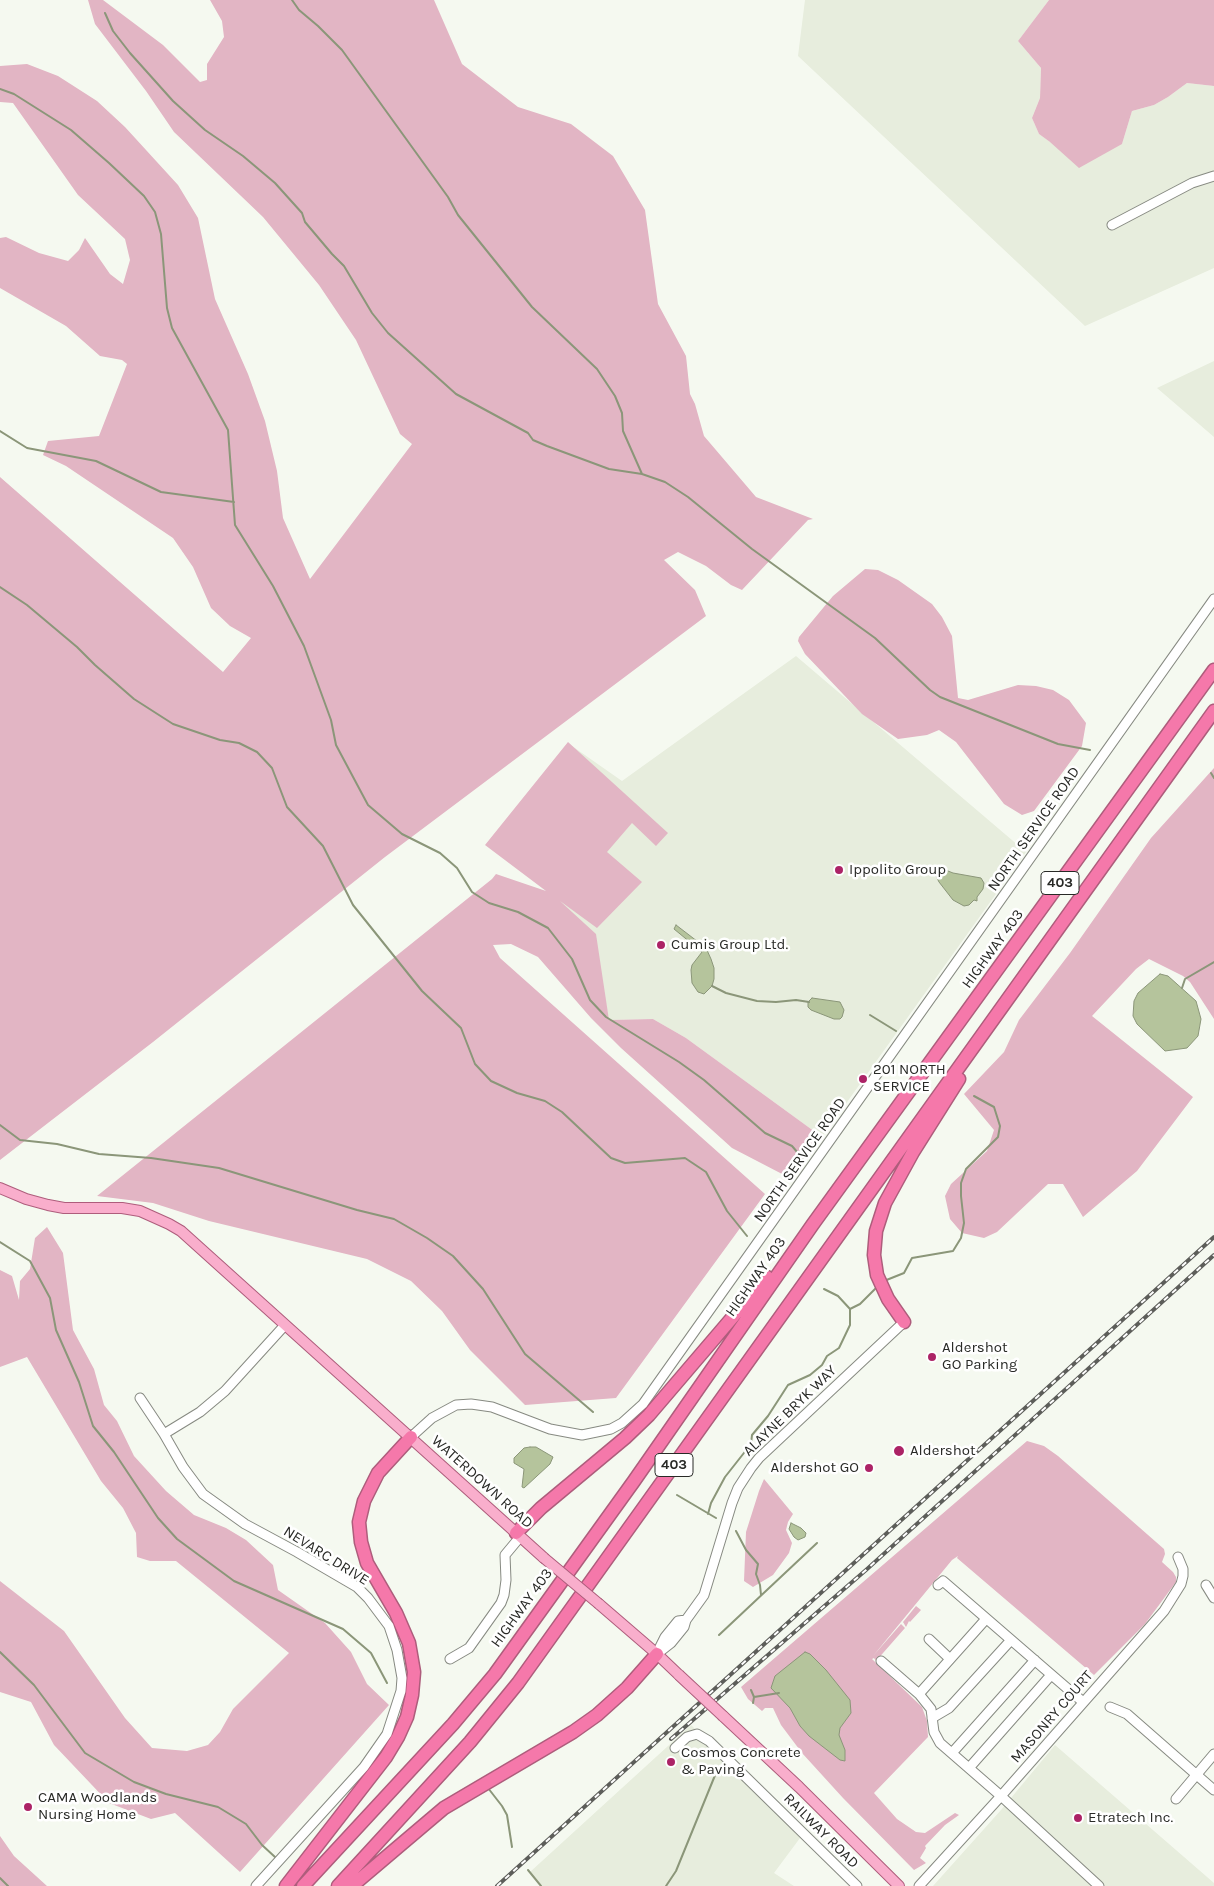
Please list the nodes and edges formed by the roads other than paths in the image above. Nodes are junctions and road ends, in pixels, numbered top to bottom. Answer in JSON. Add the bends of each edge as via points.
{"nodes":[{"id":1,"x":1214,"y":176,"type":"edge"},
{"id":2,"x":1112,"y":225,"type":"dead end"},
{"id":3,"x":1214,"y":599,"type":"edge"},
{"id":4,"x":1214,"y":670,"type":"edge"},
{"id":5,"x":1214,"y":711,"type":"edge"},
{"id":6,"x":988,"y":1028,"type":"junction"},
{"id":7,"x":0,"y":1188,"type":"edge"},
{"id":8,"x":813,"y":1224,"type":"junction"},
{"id":9,"x":904,"y":1322,"type":"joint"},
{"id":10,"x":285,"y":1326,"type":"junction"},
{"id":11,"x":140,"y":1398,"type":"dead end"},
{"id":12,"x":164,"y":1434,"type":"junction"},
{"id":13,"x":411,"y":1437,"type":"junction"},
{"id":14,"x":518,"y":1535,"type":"junction"},
{"id":15,"x":1178,"y":1557,"type":"dead end"},
{"id":16,"x":938,"y":1585,"type":"dead end"},
{"id":17,"x":1206,"y":1585,"type":"dead end"},
{"id":18,"x":1214,"y":1598,"type":"edge"},
{"id":19,"x":986,"y":1619,"type":"junction"},
{"id":20,"x":928,"y":1639,"type":"dead end"},
{"id":21,"x":1011,"y":1640,"type":"junction"},
{"id":22,"x":657,"y":1654,"type":"junction"},
{"id":23,"x":450,"y":1659,"type":"dead end"},
{"id":24,"x":950,"y":1659,"type":"junction"},
{"id":25,"x":1035,"y":1660,"type":"junction"},
{"id":26,"x":880,"y":1661,"type":"dead end"},
{"id":27,"x":1051,"y":1675,"type":"junction"},
{"id":28,"x":919,"y":1694,"type":"junction"},
{"id":29,"x":1083,"y":1702,"type":"junction"},
{"id":30,"x":1110,"y":1707,"type":"dead end"},
{"id":31,"x":932,"y":1718,"type":"junction"},
{"id":32,"x":675,"y":1748,"type":"dead end"},
{"id":33,"x":952,"y":1754,"type":"junction"},
{"id":34,"x":1214,"y":1754,"type":"edge"},
{"id":35,"x":969,"y":1768,"type":"junction"},
{"id":36,"x":1197,"y":1774,"type":"junction"},
{"id":37,"x":1214,"y":1790,"type":"edge"},
{"id":38,"x":1002,"y":1796,"type":"junction"},
{"id":39,"x":1176,"y":1800,"type":"dead end"},
{"id":40,"x":256,"y":1886,"type":"edge"},
{"id":41,"x":286,"y":1886,"type":"edge"},
{"id":42,"x":304,"y":1886,"type":"edge"},
{"id":43,"x":338,"y":1886,"type":"edge"},
{"id":44,"x":352,"y":1886,"type":"edge"},
{"id":45,"x":857,"y":1886,"type":"edge"},
{"id":46,"x":899,"y":1886,"type":"edge"},
{"id":47,"x":919,"y":1886,"type":"edge"},
{"id":48,"x":1099,"y":1886,"type":"edge"}],
"edges":[{"from":1,"to":2,"type":"street","via":[[1192,183]]},
{"from":3,"to":13,"type":"street","name":"NORTH SERVICE ROAD","via":[[644,1404],[611,1429],[582,1435],[550,1429],[492,1407],[464,1404],[440,1412]]},
{"from":4,"to":8,"type":"highway","name":"HIGHWAY 403","number":"403"},
{"from":5,"to":6,"type":"highway","number":"403"},
{"from":6,"to":9,"type":"highway","via":[[885,1203],[875,1240],[874,1261],[880,1284]]},
{"from":6,"to":43,"type":"highway","number":"403","via":[[518,1683],[470,1742]]},
{"from":7,"to":10,"type":"main road","name":"WATERDOWN ROAD","via":[[26,1199],[64,1208],[140,1211],[169,1224],[195,1243]]},
{"from":8,"to":14,"type":"highway","via":[[649,1415],[541,1508]]},
{"from":8,"to":42,"type":"highway","name":"HIGHWAY 403","number":"403","via":[[634,1481],[494,1674],[453,1724]]},
{"from":9,"to":22,"type":"street","name":"ALAYNE BRYK WAY","via":[[759,1458],[746,1475],[732,1504],[707,1588],[684,1627]]},
{"from":10,"to":12,"type":"street","via":[[225,1391],[200,1412]]},
{"from":10,"to":13,"type":"main road","name":"WATERDOWN ROAD"},
{"from":11,"to":12,"type":"street","name":"NEVARC DRIVE"},
{"from":12,"to":40,"type":"street","name":"NEVARC DRIVE","via":[[203,1494],[245,1524],[357,1587],[388,1626],[398,1650],[402,1678],[388,1734],[364,1767]]},
{"from":13,"to":14,"type":"main road","name":"WATERDOWN ROAD"},
{"from":13,"to":41,"type":"highway","via":[[378,1472],[364,1500],[359,1522],[367,1563],[405,1632],[410,1649],[414,1672],[407,1717],[386,1756]]},
{"from":14,"to":22,"type":"main road","name":"WATERDOWN ROAD","bridge":true},
{"from":14,"to":23,"type":"street","via":[[505,1556],[506,1580],[501,1603],[469,1648]]},
{"from":15,"to":29,"type":"street","name":"MASONRY COURT","via":[[1184,1576],[1164,1611]]},
{"from":16,"to":19,"type":"street","via":[[943,1581]]},
{"from":17,"to":18,"type":"street"},
{"from":19,"to":21,"type":"street"},
{"from":19,"to":24,"type":"street"},
{"from":20,"to":24,"type":"street"},
{"from":21,"to":25,"type":"street"},
{"from":21,"to":31,"type":"street","via":[[949,1708]]},
{"from":22,"to":44,"type":"highway","via":[[628,1688],[597,1715],[444,1808]]},
{"from":22,"to":46,"type":"main road","name":"WATERDOWN ROAD","bridge":true},
{"from":24,"to":28,"type":"street"},
{"from":25,"to":27,"type":"street"},
{"from":25,"to":33,"type":"street"},
{"from":26,"to":28,"type":"street"},
{"from":27,"to":29,"type":"street"},
{"from":27,"to":35,"type":"street"},
{"from":28,"to":31,"type":"street","via":[[931,1709]]},
{"from":29,"to":38,"type":"street","name":"MASONRY COURT"},
{"from":30,"to":36,"type":"street","via":[[1128,1714]]},
{"from":31,"to":33,"type":"street","via":[[940,1743]]},
{"from":32,"to":45,"type":"street","name":"RAILWAY ROAD","via":[[686,1737],[697,1734],[709,1741]]},
{"from":33,"to":35,"type":"street"},
{"from":34,"to":36,"type":"street"},
{"from":35,"to":38,"type":"street"},
{"from":36,"to":37,"type":"street"},
{"from":36,"to":39,"type":"street"},
{"from":38,"to":47,"type":"street","name":"MASONRY COURT"},
{"from":38,"to":48,"type":"street"}]}
